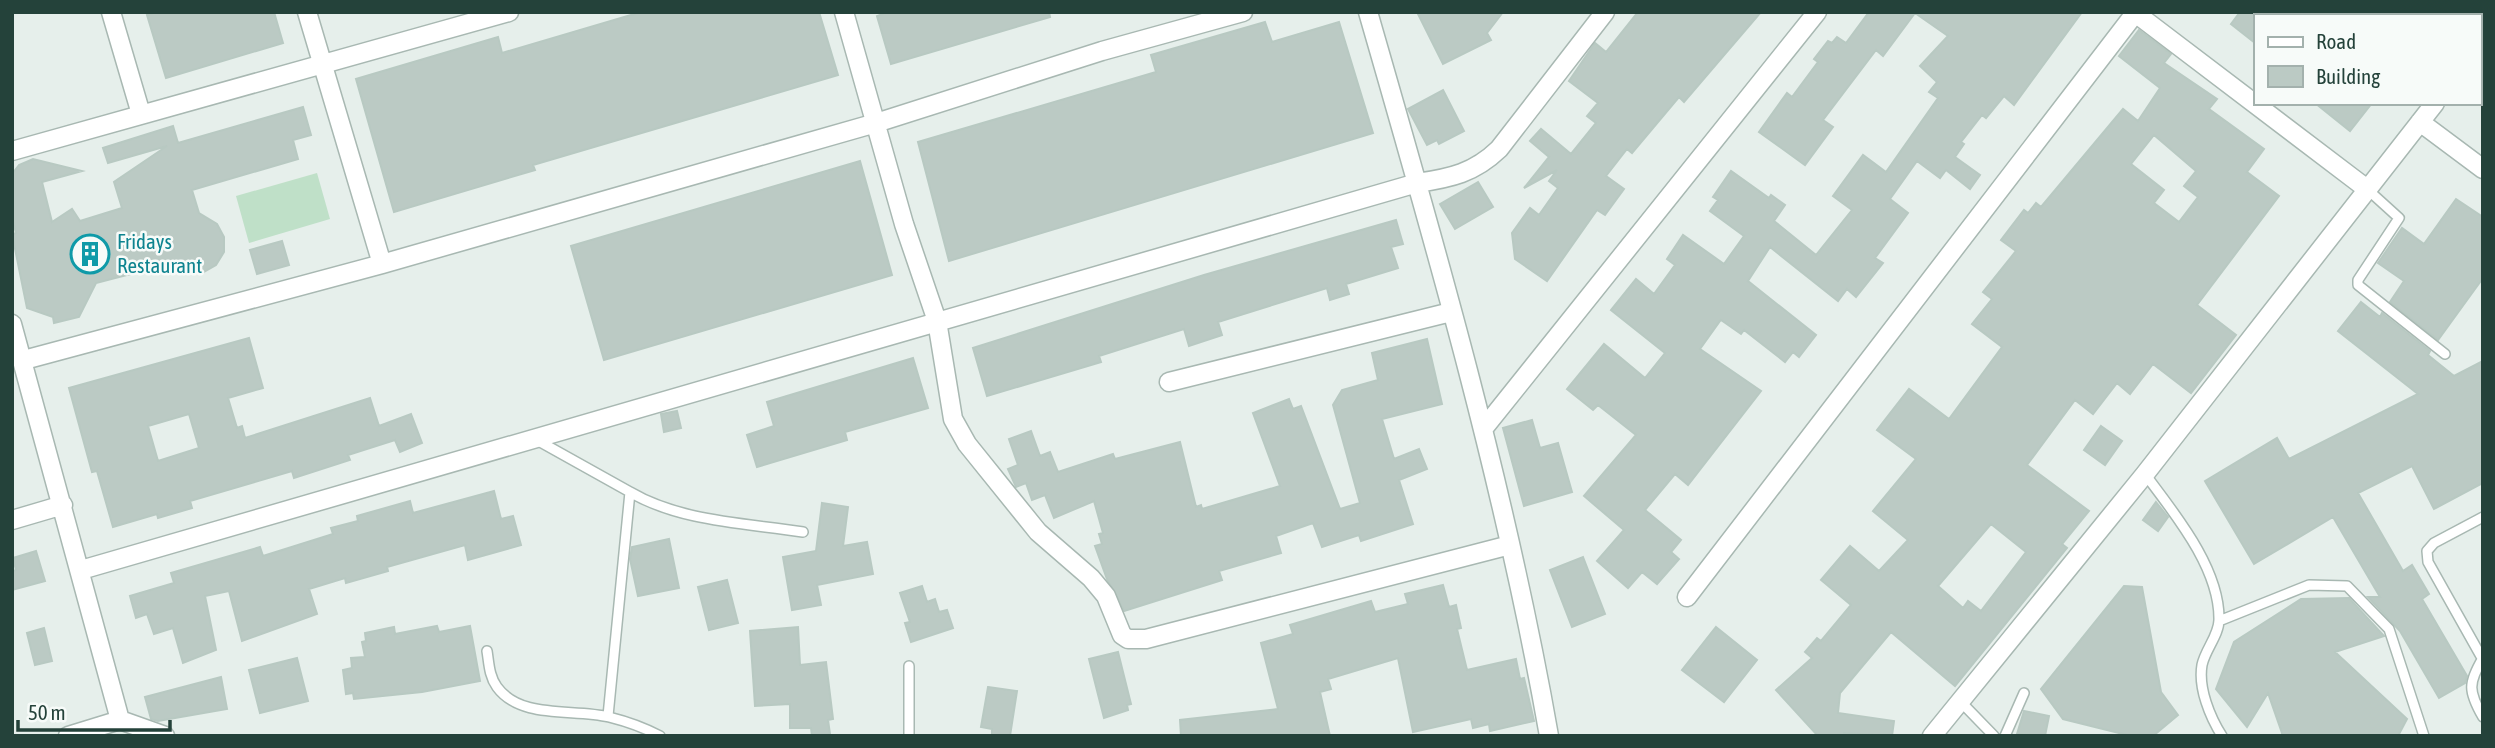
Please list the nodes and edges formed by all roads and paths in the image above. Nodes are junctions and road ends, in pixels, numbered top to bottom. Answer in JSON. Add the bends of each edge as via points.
{"nodes":[{"id":1,"x":111,"y":12,"type":"edge"},
{"id":2,"x":307,"y":12,"type":"edge"},
{"id":3,"x":509,"y":12,"type":"edge"},
{"id":4,"x":844,"y":12,"type":"edge"},
{"id":5,"x":1243,"y":12,"type":"edge"},
{"id":6,"x":1368,"y":12,"type":"edge"},
{"id":7,"x":1605,"y":12,"type":"edge"},
{"id":8,"x":1817,"y":12,"type":"edge"},
{"id":9,"x":2135,"y":13,"type":"edge"},
{"id":10,"x":322,"y":63,"type":"junction"},
{"id":11,"x":2254,"y":103,"type":"edge"},
{"id":12,"x":2256,"y":105,"type":"edge"},
{"id":13,"x":2433,"y":105,"type":"edge"},
{"id":14,"x":141,"y":114,"type":"junction"},
{"id":15,"x":2420,"y":121,"type":"junction"},
{"id":16,"x":877,"y":124,"type":"junction"},
{"id":17,"x":12,"y":151,"type":"edge"},
{"id":18,"x":2483,"y":169,"type":"edge"},
{"id":19,"x":1417,"y":183,"type":"junction"},
{"id":20,"x":2367,"y":189,"type":"junction"},
{"id":21,"x":382,"y":264,"type":"junction"},
{"id":22,"x":1451,"y":312,"type":"junction"},
{"id":23,"x":937,"y":321,"type":"junction"},
{"id":24,"x":12,"y":324,"type":"edge"},
{"id":25,"x":2445,"y":354,"type":"dead end"},
{"id":26,"x":24,"y":360,"type":"junction"},
{"id":27,"x":1169,"y":382,"type":"dead end"},
{"id":28,"x":1484,"y":428,"type":"junction"},
{"id":29,"x":533,"y":438,"type":"junction"},
{"id":30,"x":2145,"y":474,"type":"junction"},
{"id":31,"x":630,"y":492,"type":"junction"},
{"id":32,"x":63,"y":505,"type":"junction"},
{"id":33,"x":2483,"y":517,"type":"edge"},
{"id":34,"x":12,"y":520,"type":"edge"},
{"id":35,"x":803,"y":532,"type":"dead end"},
{"id":36,"x":1510,"y":545,"type":"junction"},
{"id":37,"x":81,"y":570,"type":"junction"},
{"id":38,"x":1687,"y":597,"type":"dead end"},
{"id":39,"x":2219,"y":621,"type":"junction"},
{"id":40,"x":487,"y":651,"type":"dead end"},
{"id":41,"x":2483,"y":658,"type":"edge"},
{"id":42,"x":909,"y":666,"type":"dead end"},
{"id":43,"x":2024,"y":693,"type":"dead end"},
{"id":44,"x":1959,"y":700,"type":"junction"},
{"id":45,"x":608,"y":716,"type":"junction"},
{"id":46,"x":2483,"y":717,"type":"edge"},
{"id":47,"x":120,"y":720,"type":"junction"},
{"id":48,"x":68,"y":736,"type":"edge"},
{"id":49,"x":165,"y":736,"type":"edge"},
{"id":50,"x":660,"y":736,"type":"edge"},
{"id":51,"x":909,"y":736,"type":"edge"},
{"id":52,"x":1549,"y":736,"type":"edge"},
{"id":53,"x":1932,"y":736,"type":"edge"},
{"id":54,"x":1994,"y":736,"type":"edge"},
{"id":55,"x":2005,"y":736,"type":"edge"},
{"id":56,"x":2222,"y":736,"type":"edge"},
{"id":57,"x":2424,"y":736,"type":"edge"}],
"edges":[{"from":1,"to":14,"type":"street"},
{"from":2,"to":10,"type":"street"},
{"from":3,"to":10,"type":"street"},
{"from":4,"to":16,"type":"street"},
{"from":5,"to":16,"type":"street","via":[[1102,51]]},
{"from":6,"to":19,"type":"street"},
{"from":7,"to":19,"type":"street","via":[[1484,164],[1460,177]]},
{"from":8,"to":28,"type":"street"},
{"from":9,"to":11,"type":"street"},
{"from":9,"to":38,"type":"street"},
{"from":10,"to":14,"type":"street"},
{"from":10,"to":21,"type":"street"},
{"from":12,"to":20,"type":"street"},
{"from":13,"to":15,"type":"street"},
{"from":14,"to":17,"type":"street"},
{"from":15,"to":18,"type":"street"},
{"from":15,"to":20,"type":"street"},
{"from":16,"to":21,"type":"street"},
{"from":16,"to":23,"type":"street"},
{"from":19,"to":22,"type":"street"},
{"from":19,"to":23,"type":"street"},
{"from":20,"to":25,"type":"lane","via":[[2399,218],[2358,285]]},
{"from":20,"to":30,"type":"street"},
{"from":21,"to":26,"type":"street"},
{"from":22,"to":27,"type":"street"},
{"from":22,"to":28,"type":"street"},
{"from":23,"to":29,"type":"street"},
{"from":23,"to":36,"type":"street","via":[[953,419],[967,444],[1038,532],[1106,596],[1118,629],[1128,639],[1146,639]]},
{"from":24,"to":26,"type":"street"},
{"from":26,"to":32,"type":"street"},
{"from":28,"to":36,"type":"street"},
{"from":29,"to":31,"type":"lane"},
{"from":29,"to":37,"type":"street"},
{"from":30,"to":39,"type":"lane","via":[[2193,539]]},
{"from":30,"to":44,"type":"street"},
{"from":31,"to":35,"type":"lane","via":[[688,514]]},
{"from":31,"to":45,"type":"lane"},
{"from":32,"to":34,"type":"street"},
{"from":32,"to":37,"type":"street"},
{"from":33,"to":41,"type":"lane","via":[[2427,551],[2428,562]]},
{"from":36,"to":52,"type":"street"},
{"from":37,"to":47,"type":"street"},
{"from":39,"to":56,"type":"lane","via":[[2202,666],[2205,696]]},
{"from":39,"to":57,"type":"lane","via":[[2309,585],[2347,586],[2389,629]]},
{"from":40,"to":45,"type":"lane","via":[[490,673],[507,697],[525,706]]},
{"from":41,"to":46,"type":"lane","via":[[2471,679],[2472,698]]},
{"from":42,"to":51,"type":"lane"},
{"from":43,"to":55,"type":"lane"},
{"from":44,"to":53,"type":"street"},
{"from":44,"to":54,"type":"lane"},
{"from":45,"to":50,"type":"lane"},
{"from":47,"to":48,"type":"street"},
{"from":47,"to":49,"type":"street"}]}
